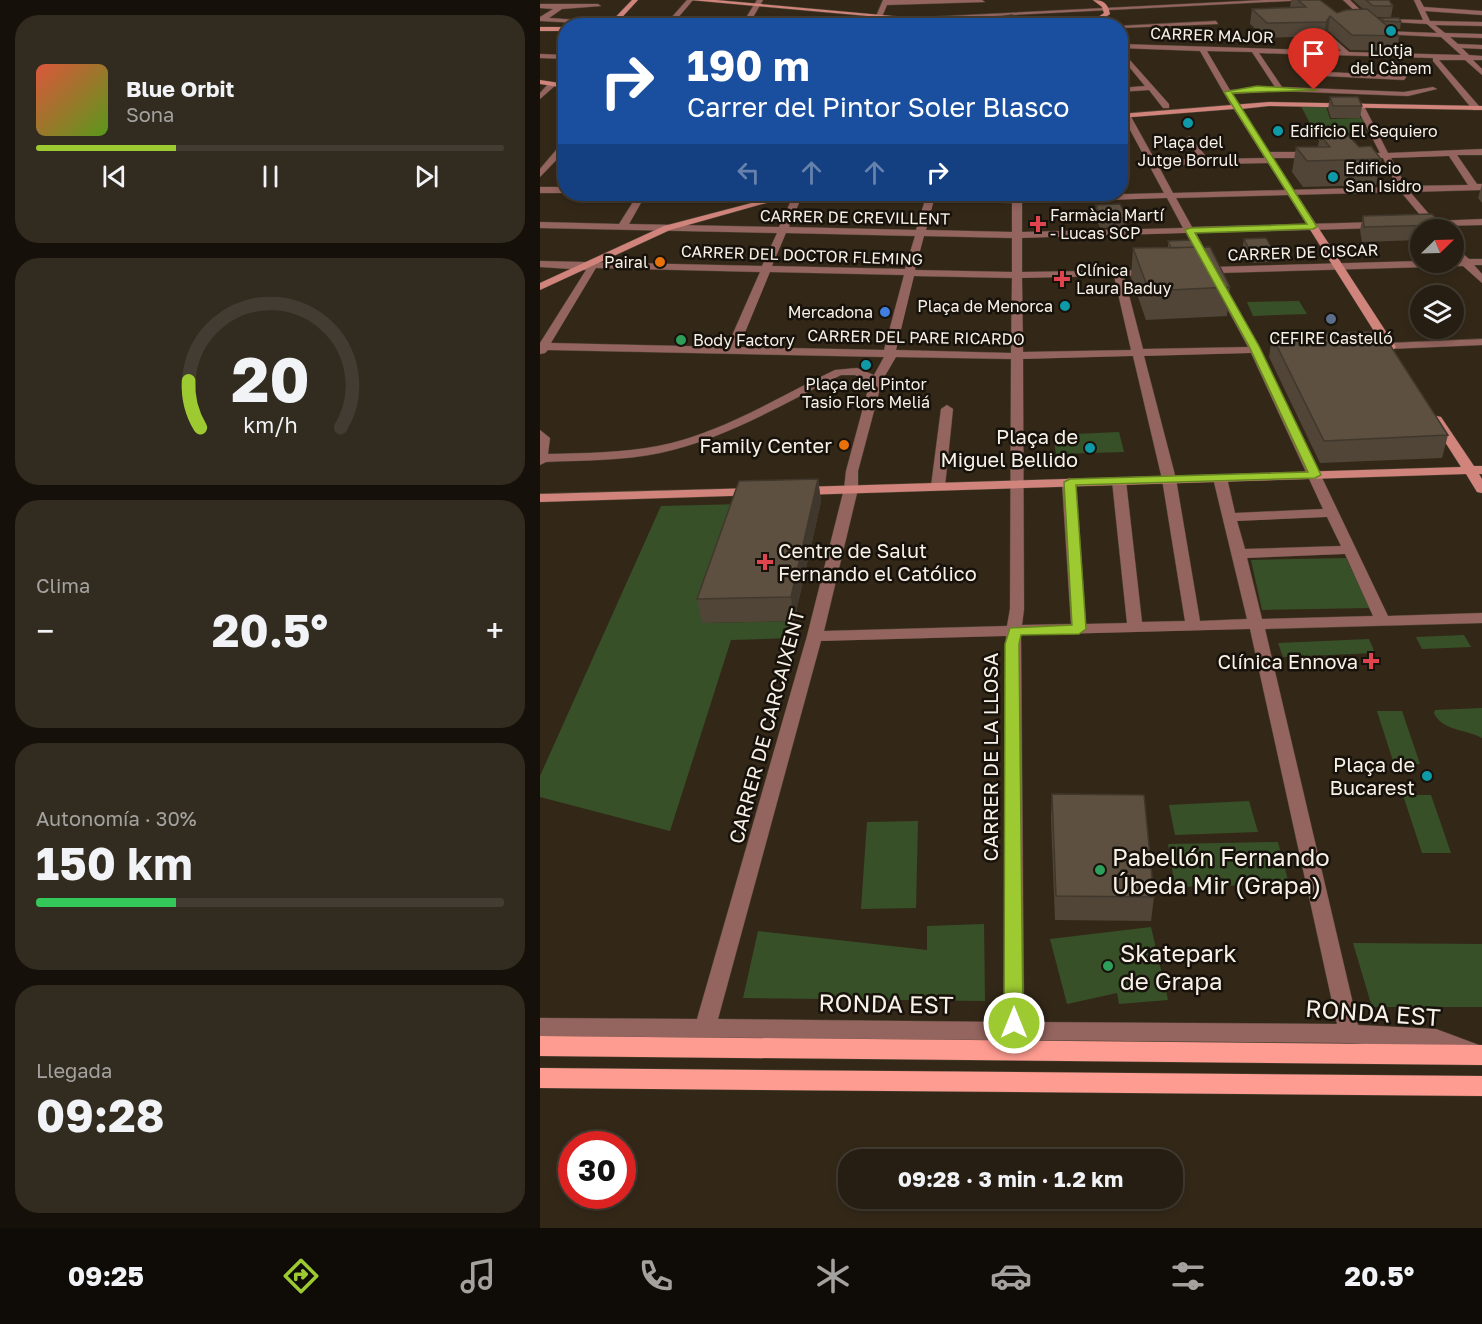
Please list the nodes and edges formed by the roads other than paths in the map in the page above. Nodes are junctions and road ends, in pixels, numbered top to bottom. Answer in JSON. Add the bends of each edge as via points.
{"nodes":[{"id":1,"x":635,"y":0,"type":"edge"},
{"id":2,"x":691,"y":0,"type":"edge"},
{"id":3,"x":835,"y":0,"type":"edge"},
{"id":4,"x":845,"y":0,"type":"edge"},
{"id":5,"x":1095,"y":0,"type":"edge"},
{"id":6,"x":1113,"y":0,"type":"edge"},
{"id":7,"x":1305,"y":0,"type":"edge"},
{"id":8,"x":1346,"y":0,"type":"edge"},
{"id":9,"x":1417,"y":0,"type":"edge"},
{"id":10,"x":982,"y":1,"type":"edge"},
{"id":11,"x":885,"y":2,"type":"edge"},
{"id":12,"x":1187,"y":2,"type":"edge"},
{"id":13,"x":758,"y":3,"type":"edge"},
{"id":14,"x":540,"y":6,"type":"edge"},
{"id":15,"x":598,"y":6,"type":"dead end"},
{"id":16,"x":559,"y":7,"type":"junction"},
{"id":17,"x":1106,"y":8,"type":"junction"},
{"id":18,"x":1115,"y":8,"type":"junction"},
{"id":19,"x":1196,"y":11,"type":"dead end"},
{"id":20,"x":1037,"y":12,"type":"junction"},
{"id":21,"x":1398,"y":12,"type":"dead end"},
{"id":22,"x":553,"y":13,"type":"junction"},
{"id":23,"x":571,"y":13,"type":"dead end"},
{"id":24,"x":1482,"y":13,"type":"edge"},
{"id":25,"x":988,"y":14,"type":"junction"},
{"id":26,"x":879,"y":15,"type":"junction"},
{"id":27,"x":1426,"y":15,"type":"junction"},
{"id":28,"x":1202,"y":17,"type":"dead end"},
{"id":29,"x":618,"y":18,"type":"edge"},
{"id":30,"x":674,"y":18,"type":"edge"},
{"id":31,"x":749,"y":18,"type":"edge"},
{"id":32,"x":878,"y":18,"type":"edge"},
{"id":33,"x":912,"y":18,"type":"edge"},
{"id":34,"x":957,"y":18,"type":"edge"},
{"id":35,"x":1031,"y":18,"type":"edge"},
{"id":36,"x":1102,"y":18,"type":"edge"},
{"id":37,"x":1118,"y":18,"type":"edge"},
{"id":38,"x":541,"y":19,"type":"edge"},
{"id":39,"x":558,"y":20,"type":"edge"},
{"id":40,"x":1369,"y":21,"type":"junction"},
{"id":41,"x":1170,"y":24,"type":"junction"},
{"id":42,"x":1482,"y":24,"type":"edge"},
{"id":43,"x":1128,"y":26,"type":"edge"},
{"id":44,"x":540,"y":29,"type":"edge"},
{"id":45,"x":558,"y":29,"type":"edge"},
{"id":46,"x":1382,"y":33,"type":"junction"},
{"id":47,"x":1328,"y":35,"type":"edge"},
{"id":48,"x":1442,"y":35,"type":"junction"},
{"id":49,"x":1482,"y":36,"type":"edge"},
{"id":50,"x":1181,"y":41,"type":"junction"},
{"id":51,"x":1443,"y":44,"type":"dead end"},
{"id":52,"x":1455,"y":45,"type":"junction"},
{"id":53,"x":1128,"y":47,"type":"edge"},
{"id":54,"x":1482,"y":47,"type":"edge"},
{"id":55,"x":1202,"y":48,"type":"junction"},
{"id":56,"x":1254,"y":50,"type":"junction"},
{"id":57,"x":1292,"y":51,"type":"junction"},
{"id":58,"x":540,"y":56,"type":"edge"},
{"id":59,"x":558,"y":57,"type":"edge"},
{"id":60,"x":1440,"y":57,"type":"junction"},
{"id":61,"x":1128,"y":58,"type":"edge"},
{"id":62,"x":1468,"y":58,"type":"junction"},
{"id":63,"x":1482,"y":58,"type":"edge"},
{"id":64,"x":1349,"y":62,"type":"junction"},
{"id":65,"x":1403,"y":63,"type":"junction"},
{"id":66,"x":1325,"y":65,"type":"junction"},
{"id":67,"x":1128,"y":71,"type":"edge"},
{"id":68,"x":1137,"y":71,"type":"junction"},
{"id":69,"x":1482,"y":74,"type":"edge"},
{"id":70,"x":1404,"y":78,"type":"junction"},
{"id":71,"x":558,"y":79,"type":"edge"},
{"id":72,"x":540,"y":82,"type":"edge"},
{"id":73,"x":553,"y":84,"type":"junction"},
{"id":74,"x":558,"y":85,"type":"edge"},
{"id":75,"x":1151,"y":88,"type":"junction"},
{"id":76,"x":1280,"y":88,"type":"junction"},
{"id":77,"x":1128,"y":89,"type":"edge"},
{"id":78,"x":1433,"y":89,"type":"dead end"},
{"id":79,"x":1332,"y":91,"type":"junction"},
{"id":80,"x":1227,"y":92,"type":"junction"},
{"id":81,"x":1408,"y":93,"type":"junction"},
{"id":82,"x":540,"y":97,"type":"edge"},
{"id":83,"x":1359,"y":104,"type":"junction"},
{"id":84,"x":1166,"y":106,"type":"dead end"},
{"id":85,"x":1414,"y":106,"type":"junction"},
{"id":86,"x":1236,"y":107,"type":"junction"},
{"id":87,"x":1480,"y":109,"type":"edge"},
{"id":88,"x":1128,"y":116,"type":"edge"},
{"id":89,"x":1128,"y":124,"type":"edge"},
{"id":90,"x":1190,"y":138,"type":"dead end"},
{"id":91,"x":558,"y":152,"type":"edge"},
{"id":92,"x":1482,"y":152,"type":"edge"},
{"id":93,"x":1451,"y":153,"type":"junction"},
{"id":94,"x":1330,"y":155,"type":"edge"},
{"id":95,"x":1352,"y":156,"type":"edge"},
{"id":96,"x":1386,"y":156,"type":"junction"},
{"id":97,"x":1268,"y":158,"type":"junction"},
{"id":98,"x":540,"y":161,"type":"edge"},
{"id":99,"x":550,"y":161,"type":"junction"},
{"id":100,"x":558,"y":161,"type":"edge"},
{"id":101,"x":1205,"y":161,"type":"junction"},
{"id":102,"x":1153,"y":163,"type":"junction"},
{"id":103,"x":540,"y":174,"type":"edge"},
{"id":104,"x":1478,"y":187,"type":"edge"},
{"id":105,"x":1402,"y":189,"type":"junction"},
{"id":106,"x":540,"y":190,"type":"edge"},
{"id":107,"x":558,"y":190,"type":"edge"},
{"id":108,"x":1292,"y":192,"type":"junction"},
{"id":109,"x":1171,"y":195,"type":"junction"},
{"id":110,"x":1128,"y":196,"type":"edge"},
{"id":111,"x":638,"y":201,"type":"edge"},
{"id":112,"x":769,"y":201,"type":"edge"},
{"id":113,"x":794,"y":201,"type":"edge"},
{"id":114,"x":929,"y":201,"type":"edge"},
{"id":115,"x":1017,"y":201,"type":"edge"},
{"id":116,"x":1429,"y":219,"type":"edge"},
{"id":117,"x":1482,"y":222,"type":"edge"},
{"id":118,"x":1464,"y":224,"type":"edge"},
{"id":119,"x":540,"y":225,"type":"edge"},
{"id":120,"x":1388,"y":225,"type":"edge"},
{"id":121,"x":622,"y":227,"type":"junction"},
{"id":122,"x":1313,"y":227,"type":"junction"},
{"id":123,"x":667,"y":228,"type":"junction"},
{"id":124,"x":1190,"y":230,"type":"junction"},
{"id":125,"x":784,"y":231,"type":"junction"},
{"id":126,"x":920,"y":233,"type":"junction"},
{"id":127,"x":1017,"y":236,"type":"junction"},
{"id":128,"x":1482,"y":262,"type":"edge"},
{"id":129,"x":1465,"y":263,"type":"junction"},
{"id":130,"x":540,"y":264,"type":"edge"},
{"id":131,"x":586,"y":265,"type":"junction"},
{"id":132,"x":1338,"y":266,"type":"junction"},
{"id":133,"x":767,"y":268,"type":"junction"},
{"id":134,"x":1188,"y":270,"type":"edge"},
{"id":135,"x":1212,"y":270,"type":"junction"},
{"id":136,"x":1165,"y":271,"type":"edge"},
{"id":137,"x":908,"y":273,"type":"junction"},
{"id":138,"x":1118,"y":273,"type":"junction"},
{"id":139,"x":563,"y":276,"type":"junction"},
{"id":140,"x":1016,"y":276,"type":"junction"},
{"id":141,"x":585,"y":279,"type":"junction"},
{"id":142,"x":1482,"y":280,"type":"edge"},
{"id":143,"x":540,"y":287,"type":"edge"},
{"id":144,"x":1482,"y":342,"type":"edge"},
{"id":145,"x":1389,"y":346,"type":"junction"},
{"id":146,"x":541,"y":348,"type":"edge"},
{"id":147,"x":732,"y":350,"type":"junction"},
{"id":148,"x":1255,"y":350,"type":"junction"},
{"id":149,"x":833,"y":351,"type":"junction"},
{"id":150,"x":888,"y":353,"type":"junction"},
{"id":151,"x":1137,"y":353,"type":"junction"},
{"id":152,"x":1016,"y":356,"type":"junction"},
{"id":153,"x":1399,"y":361,"type":"edge"},
{"id":154,"x":839,"y":372,"type":"junction"},
{"id":155,"x":876,"y":381,"type":"junction"},
{"id":156,"x":946,"y":409,"type":"dead end"},
{"id":157,"x":1432,"y":412,"type":"edge"},
{"id":158,"x":540,"y":434,"type":"edge"},
{"id":159,"x":541,"y":460,"type":"edge"},
{"id":160,"x":1476,"y":470,"type":"edge"},
{"id":161,"x":1315,"y":475,"type":"junction"},
{"id":162,"x":1220,"y":478,"type":"junction"},
{"id":163,"x":1169,"y":479,"type":"junction"},
{"id":164,"x":1119,"y":481,"type":"junction"},
{"id":165,"x":1070,"y":482,"type":"junction"},
{"id":166,"x":1015,"y":484,"type":"junction"},
{"id":167,"x":938,"y":486,"type":"junction"},
{"id":168,"x":851,"y":489,"type":"junction"},
{"id":169,"x":1482,"y":489,"type":"edge"},
{"id":170,"x":540,"y":498,"type":"edge"},
{"id":171,"x":1333,"y":513,"type":"junction"},
{"id":172,"x":1229,"y":517,"type":"junction"},
{"id":173,"x":1351,"y":550,"type":"junction"},
{"id":174,"x":1238,"y":554,"type":"junction"},
{"id":175,"x":1482,"y":618,"type":"edge"},
{"id":176,"x":1383,"y":621,"type":"junction"},
{"id":177,"x":1256,"y":624,"type":"junction"},
{"id":178,"x":1193,"y":626,"type":"junction"},
{"id":179,"x":1135,"y":627,"type":"junction"},
{"id":180,"x":1079,"y":629,"type":"junction"},
{"id":181,"x":1015,"y":631,"type":"junction"},
{"id":182,"x":815,"y":636,"type":"junction"},
{"id":183,"x":540,"y":1027,"type":"edge"},
{"id":184,"x":705,"y":1029,"type":"junction"},
{"id":185,"x":1014,"y":1031,"type":"junction"},
{"id":186,"x":1350,"y":1034,"type":"junction"},
{"id":187,"x":540,"y":1046,"type":"edge"},
{"id":188,"x":1481,"y":1055,"type":"edge"},
{"id":189,"x":540,"y":1078,"type":"edge"},
{"id":190,"x":1482,"y":1086,"type":"edge"}],
"edges":[{"from":1,"to":29,"type":"street"},
{"from":2,"to":13,"type":"street"},
{"from":2,"to":30,"type":"street"},
{"from":3,"to":4,"type":"street"},
{"from":5,"to":17,"type":"street"},
{"from":6,"to":18,"type":"street"},
{"from":7,"to":12,"type":"street"},
{"from":8,"to":40,"type":"street"},
{"from":9,"to":27,"type":"street"},
{"from":10,"to":11,"type":"street"},
{"from":10,"to":25,"type":"street"},
{"from":11,"to":26,"type":"street"},
{"from":12,"to":18,"type":"street"},
{"from":12,"to":19,"type":"street"},
{"from":13,"to":26,"type":"street"},
{"from":13,"to":31,"type":"street"},
{"from":14,"to":16,"type":"street"},
{"from":15,"to":16,"type":"street"},
{"from":16,"to":22,"type":"street"},
{"from":17,"to":18,"type":"street"},
{"from":17,"to":20,"type":"street"},
{"from":17,"to":36,"type":"street","via":[[1107,14]]},
{"from":18,"to":37,"type":"street"},
{"from":20,"to":25,"type":"street"},
{"from":20,"to":35,"type":"street"},
{"from":21,"to":27,"type":"street"},
{"from":22,"to":23,"type":"street"},
{"from":22,"to":38,"type":"street"},
{"from":24,"to":27,"type":"street"},
{"from":25,"to":34,"type":"street"},
{"from":26,"to":32,"type":"street"},
{"from":26,"to":33,"type":"street"},
{"from":27,"to":40,"type":"street"},
{"from":27,"to":42,"type":"street"},
{"from":27,"to":48,"type":"street"},
{"from":28,"to":41,"type":"street","via":[[1212,23]]},
{"from":38,"to":39,"type":"street"},
{"from":40,"to":46,"type":"street"},
{"from":41,"to":43,"type":"street"},
{"from":41,"to":50,"type":"street"},
{"from":44,"to":45,"type":"street"},
{"from":46,"to":48,"type":"street"},
{"from":46,"to":65,"type":"street"},
{"from":47,"to":64,"type":"street"},
{"from":48,"to":49,"type":"street"},
{"from":48,"to":52,"type":"street"},
{"from":50,"to":53,"type":"street","name":"CARRER MAJOR"},
{"from":50,"to":55,"type":"street","name":"CARRER MAJOR"},
{"from":51,"to":52,"type":"street"},
{"from":52,"to":54,"type":"street"},
{"from":52,"to":62,"type":"street"},
{"from":55,"to":56,"type":"street","name":"CARRER MAJOR"},
{"from":55,"to":80,"type":"street"},
{"from":56,"to":57,"type":"street","name":"CARRER MAJOR"},
{"from":56,"to":76,"type":"street"},
{"from":57,"to":66,"type":"street","name":"CARRER MAJOR"},
{"from":57,"to":66,"type":"street","via":[[1305,74]]},
{"from":58,"to":59,"type":"street"},
{"from":60,"to":62,"type":"street"},
{"from":60,"to":65,"type":"street"},
{"from":60,"to":87,"type":"street","via":[[1435,60]]},
{"from":61,"to":68,"type":"street"},
{"from":62,"to":63,"type":"street"},
{"from":62,"to":69,"type":"street"},
{"from":64,"to":65,"type":"street","name":"CARRER MAJOR","via":[[1385,55]]},
{"from":64,"to":66,"type":"street"},
{"from":64,"to":66,"type":"street","name":"CARRER MAJOR"},
{"from":64,"to":70,"type":"street"},
{"from":65,"to":70,"type":"street"},
{"from":66,"to":79,"type":"street"},
{"from":67,"to":68,"type":"street"},
{"from":68,"to":75,"type":"street"},
{"from":70,"to":81,"type":"street"},
{"from":71,"to":73,"type":"street"},
{"from":72,"to":73,"type":"street"},
{"from":73,"to":74,"type":"street"},
{"from":73,"to":82,"type":"street"},
{"from":75,"to":77,"type":"street"},
{"from":75,"to":84,"type":"street"},
{"from":76,"to":79,"type":"street"},
{"from":76,"to":80,"type":"street"},
{"from":78,"to":81,"type":"street"},
{"from":79,"to":81,"type":"street"},
{"from":80,"to":86,"type":"street"},
{"from":81,"to":85,"type":"street"},
{"from":83,"to":85,"type":"street"},
{"from":83,"to":86,"type":"street"},
{"from":83,"to":96,"type":"street"},
{"from":85,"to":87,"type":"street"},
{"from":86,"to":88,"type":"street"},
{"from":86,"to":97,"type":"street"},
{"from":89,"to":102,"type":"street"},
{"from":90,"to":101,"type":"street"},
{"from":91,"to":99,"type":"street"},
{"from":92,"to":93,"type":"street"},
{"from":93,"to":96,"type":"street"},
{"from":93,"to":104,"type":"street"},
{"from":94,"to":97,"type":"street"},
{"from":95,"to":96,"type":"street"},
{"from":96,"to":105,"type":"street"},
{"from":97,"to":101,"type":"street"},
{"from":97,"to":108,"type":"street"},
{"from":98,"to":99,"type":"street"},
{"from":99,"to":100,"type":"street"},
{"from":99,"to":103,"type":"street"},
{"from":101,"to":102,"type":"street"},
{"from":102,"to":109,"type":"street"},
{"from":104,"to":105,"type":"street"},
{"from":105,"to":108,"type":"street"},
{"from":105,"to":116,"type":"street"},
{"from":106,"to":107,"type":"street"},
{"from":108,"to":109,"type":"street"},
{"from":108,"to":122,"type":"street"},
{"from":109,"to":110,"type":"street"},
{"from":109,"to":124,"type":"street"},
{"from":111,"to":121,"type":"street"},
{"from":112,"to":123,"type":"street"},
{"from":113,"to":125,"type":"street"},
{"from":114,"to":126,"type":"street","name":"CARRER DE CARCAIXENT"},
{"from":115,"to":127,"type":"street","name":"CARRER DE LA LLOSA"},
{"from":117,"to":118,"type":"street"},
{"from":119,"to":121,"type":"street","name":"CARRER DE CREVILLENT"},
{"from":120,"to":122,"type":"street","name":"CARRER DE CREVILLENT"},
{"from":121,"to":123,"type":"street","name":"CARRER DE CREVILLENT"},
{"from":122,"to":124,"type":"street","name":"CARRER DE CREVILLENT"},
{"from":122,"to":132,"type":"street"},
{"from":123,"to":125,"type":"street","name":"CARRER DE CREVILLENT"},
{"from":123,"to":131,"type":"street"},
{"from":124,"to":127,"type":"street","name":"CARRER DE CREVILLENT"},
{"from":124,"to":135,"type":"street"},
{"from":125,"to":126,"type":"street","name":"CARRER DE CREVILLENT"},
{"from":125,"to":133,"type":"street"},
{"from":126,"to":127,"type":"street","name":"CARRER DE CREVILLENT"},
{"from":126,"to":137,"type":"street","name":"CARRER DE CARCAIXENT"},
{"from":127,"to":140,"type":"street","name":"CARRER DE LA LLOSA"},
{"from":128,"to":129,"type":"street","name":"CARRER DE CISCAR"},
{"from":129,"to":132,"type":"street","name":"CARRER DE CISCAR"},
{"from":129,"to":142,"type":"street"},
{"from":130,"to":131,"type":"street","name":"CARRER DEL DOCTOR FLEMING"},
{"from":131,"to":133,"type":"street","name":"CARRER DEL DOCTOR FLEMING"},
{"from":131,"to":139,"type":"street"},
{"from":131,"to":141,"type":"street","via":[[591,269]]},
{"from":132,"to":135,"type":"street","name":"CARRER DE CISCAR"},
{"from":132,"to":145,"type":"street"},
{"from":133,"to":137,"type":"street","name":"CARRER DEL DOCTOR FLEMING"},
{"from":133,"to":147,"type":"street"},
{"from":134,"to":135,"type":"street","name":"CARRER DE CISCAR"},
{"from":135,"to":148,"type":"street"},
{"from":136,"to":138,"type":"street"},
{"from":137,"to":140,"type":"street","name":"CARRER DEL DOCTOR FLEMING"},
{"from":137,"to":150,"type":"street","name":"CARRER DE CARCAIXENT"},
{"from":138,"to":140,"type":"street"},
{"from":138,"to":151,"type":"street"},
{"from":139,"to":141,"type":"street"},
{"from":139,"to":143,"type":"street"},
{"from":140,"to":152,"type":"street","name":"CARRER DE LA LLOSA"},
{"from":141,"to":146,"type":"street"},
{"from":144,"to":145,"type":"street"},
{"from":145,"to":153,"type":"street"},
{"from":146,"to":147,"type":"street","name":"CARRER DEL PARE RICARDO"},
{"from":147,"to":149,"type":"street","name":"CARRER DEL PARE RICARDO"},
{"from":148,"to":151,"type":"street","name":"CARRER DEL PARE RICARDO"},
{"from":148,"to":161,"type":"street"},
{"from":149,"to":150,"type":"street","name":"CARRER DEL PARE RICARDO"},
{"from":149,"to":154,"type":"street","via":[[845,364]]},
{"from":150,"to":152,"type":"street","name":"CARRER DEL PARE RICARDO"},
{"from":150,"to":155,"type":"street","name":"CARRER DE CARCAIXENT","via":[[890,360]]},
{"from":151,"to":152,"type":"street","name":"CARRER DEL PARE RICARDO"},
{"from":151,"to":163,"type":"street"},
{"from":152,"to":166,"type":"street","name":"CARRER DE LA LLOSA"},
{"from":154,"to":155,"type":"street","via":[[856,371]]},
{"from":154,"to":159,"type":"street","via":[[703,437],[673,447]]},
{"from":155,"to":168,"type":"street","name":"CARRER DE CARCAIXENT","via":[[852,471]]},
{"from":156,"to":167,"type":"street"},
{"from":157,"to":160,"type":"street"},
{"from":158,"to":159,"type":"street","via":[[544,438]]},
{"from":160,"to":161,"type":"street"},
{"from":160,"to":169,"type":"street"},
{"from":161,"to":162,"type":"street"},
{"from":161,"to":171,"type":"street"},
{"from":162,"to":163,"type":"street"},
{"from":162,"to":172,"type":"street"},
{"from":163,"to":164,"type":"street"},
{"from":163,"to":178,"type":"street"},
{"from":164,"to":165,"type":"street"},
{"from":164,"to":179,"type":"street"},
{"from":165,"to":166,"type":"street"},
{"from":165,"to":180,"type":"street"},
{"from":166,"to":167,"type":"street"},
{"from":166,"to":181,"type":"street","name":"CARRER DE LA LLOSA"},
{"from":167,"to":168,"type":"street"},
{"from":168,"to":170,"type":"street"},
{"from":168,"to":182,"type":"street","name":"CARRER DE CARCAIXENT"},
{"from":171,"to":172,"type":"street"},
{"from":171,"to":173,"type":"street"},
{"from":172,"to":174,"type":"street"},
{"from":173,"to":174,"type":"street"},
{"from":173,"to":176,"type":"street"},
{"from":174,"to":177,"type":"street"},
{"from":175,"to":176,"type":"street"},
{"from":176,"to":177,"type":"street"},
{"from":177,"to":178,"type":"street"},
{"from":177,"to":186,"type":"street"},
{"from":178,"to":179,"type":"street"},
{"from":179,"to":180,"type":"street"},
{"from":180,"to":181,"type":"street"},
{"from":181,"to":182,"type":"street"},
{"from":181,"to":185,"type":"street","name":"CARRER DE LA LLOSA"},
{"from":182,"to":184,"type":"street","name":"CARRER DE CARCAIXENT"},
{"from":183,"to":184,"type":"street","name":"RONDA EST"},
{"from":184,"to":185,"type":"street","name":"RONDA EST"},
{"from":185,"to":186,"type":"street","name":"RONDA EST"},
{"from":186,"to":188,"type":"street","name":"RONDA EST","via":[[1436,1039]]},
{"from":187,"to":188,"type":"main road","name":"RONDA EST"},
{"from":189,"to":190,"type":"main road"}]}
